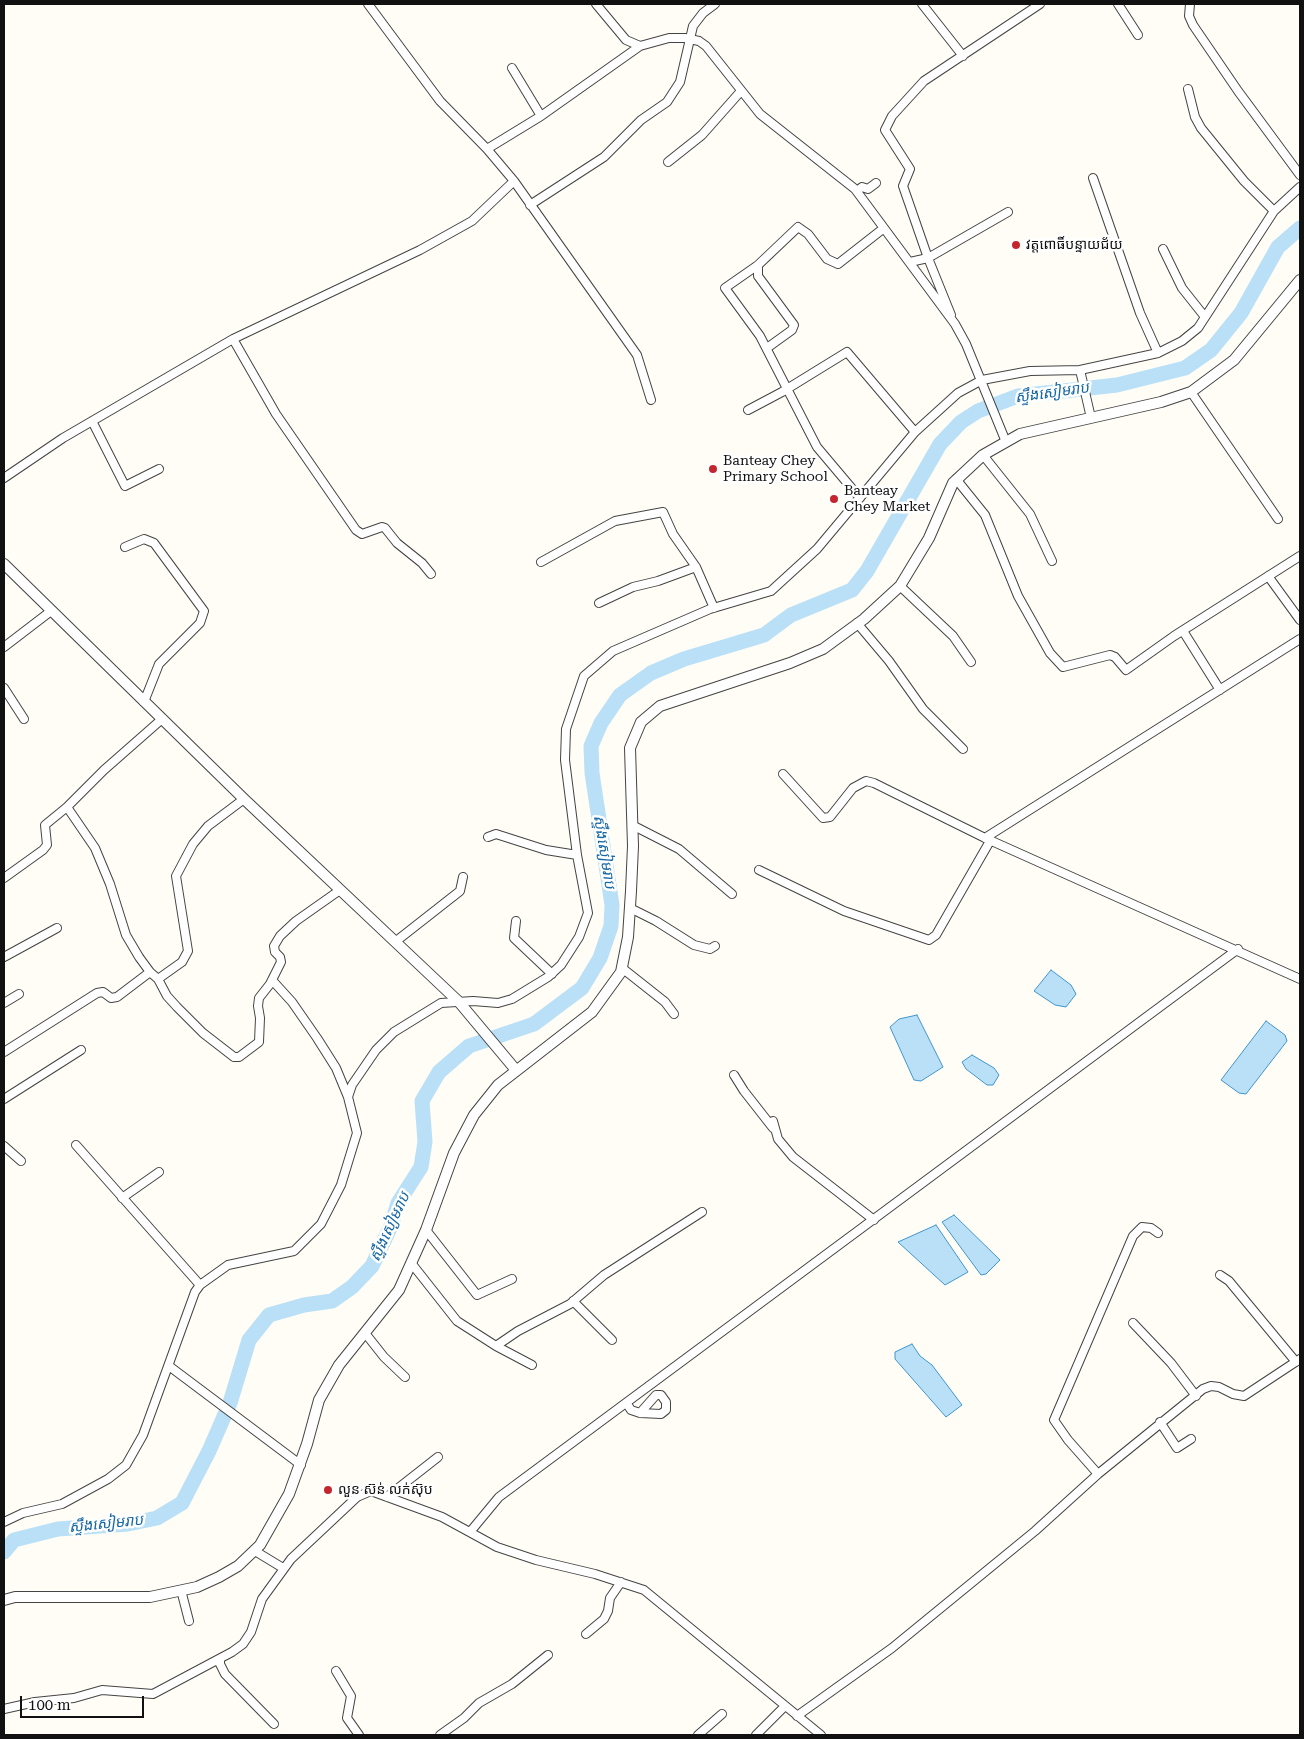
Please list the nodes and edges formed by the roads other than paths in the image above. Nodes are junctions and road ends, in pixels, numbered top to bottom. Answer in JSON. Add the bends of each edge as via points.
{"nodes":[{"id":1,"x":368,"y":4,"type":"edge"},
{"id":2,"x":596,"y":4,"type":"edge"},
{"id":3,"x":715,"y":4,"type":"edge"},
{"id":4,"x":922,"y":4,"type":"edge"},
{"id":5,"x":1040,"y":4,"type":"edge"},
{"id":6,"x":1118,"y":4,"type":"edge"},
{"id":7,"x":1190,"y":4,"type":"edge"},
{"id":8,"x":1138,"y":35,"type":"dead end"},
{"id":9,"x":688,"y":38,"type":"junction"},
{"id":10,"x":640,"y":46,"type":"junction"},
{"id":11,"x":963,"y":56,"type":"junction"},
{"id":12,"x":512,"y":68,"type":"dead end"},
{"id":13,"x":1188,"y":89,"type":"dead end"},
{"id":14,"x":741,"y":91,"type":"junction"},
{"id":15,"x":541,"y":116,"type":"junction"},
{"id":16,"x":487,"y":149,"type":"junction"},
{"id":17,"x":668,"y":162,"type":"dead end"},
{"id":18,"x":1300,"y":175,"type":"edge"},
{"id":19,"x":1093,"y":178,"type":"dead end"},
{"id":20,"x":876,"y":183,"type":"dead end"},
{"id":21,"x":514,"y":185,"type":"junction"},
{"id":22,"x":1300,"y":187,"type":"edge"},
{"id":23,"x":857,"y":191,"type":"junction"},
{"id":24,"x":530,"y":205,"type":"junction"},
{"id":25,"x":1274,"y":211,"type":"junction"},
{"id":26,"x":1008,"y":212,"type":"dead end"},
{"id":27,"x":884,"y":228,"type":"junction"},
{"id":28,"x":1162,"y":249,"type":"dead end"},
{"id":29,"x":928,"y":258,"type":"junction"},
{"id":30,"x":910,"y":262,"type":"junction"},
{"id":31,"x":758,"y":265,"type":"junction"},
{"id":32,"x":1300,"y":280,"type":"edge"},
{"id":33,"x":1205,"y":317,"type":"junction"},
{"id":34,"x":955,"y":324,"type":"junction"},
{"id":35,"x":233,"y":339,"type":"junction"},
{"id":36,"x":767,"y":348,"type":"junction"},
{"id":37,"x":1158,"y":354,"type":"junction"},
{"id":38,"x":1081,"y":374,"type":"junction"},
{"id":39,"x":982,"y":380,"type":"junction"},
{"id":40,"x":788,"y":388,"type":"junction"},
{"id":41,"x":1191,"y":392,"type":"junction"},
{"id":42,"x":651,"y":400,"type":"dead end"},
{"id":43,"x":748,"y":410,"type":"dead end"},
{"id":44,"x":1091,"y":418,"type":"junction"},
{"id":45,"x":92,"y":421,"type":"junction"},
{"id":46,"x":915,"y":432,"type":"junction"},
{"id":47,"x":1006,"y":442,"type":"junction"},
{"id":48,"x":983,"y":455,"type":"junction"},
{"id":49,"x":159,"y":469,"type":"dead end"},
{"id":50,"x":4,"y":478,"type":"edge"},
{"id":51,"x":956,"y":479,"type":"junction"},
{"id":52,"x":860,"y":498,"type":"junction"},
{"id":53,"x":1278,"y":519,"type":"dead end"},
{"id":54,"x":126,"y":547,"type":"dead end"},
{"id":55,"x":1300,"y":556,"type":"edge"},
{"id":56,"x":1052,"y":561,"type":"dead end"},
{"id":57,"x":542,"y":562,"type":"dead end"},
{"id":58,"x":4,"y":564,"type":"edge"},
{"id":59,"x":696,"y":567,"type":"junction"},
{"id":60,"x":431,"y":574,"type":"dead end"},
{"id":61,"x":1268,"y":576,"type":"junction"},
{"id":62,"x":900,"y":586,"type":"junction"},
{"id":63,"x":600,"y":603,"type":"dead end"},
{"id":64,"x":714,"y":608,"type":"junction"},
{"id":65,"x":51,"y":611,"type":"junction"},
{"id":66,"x":1300,"y":620,"type":"edge"},
{"id":67,"x":857,"y":623,"type":"junction"},
{"id":68,"x":1183,"y":631,"type":"junction"},
{"id":69,"x":1300,"y":639,"type":"edge"},
{"id":70,"x":4,"y":647,"type":"edge"},
{"id":71,"x":971,"y":662,"type":"dead end"},
{"id":72,"x":4,"y":688,"type":"edge"},
{"id":73,"x":1220,"y":690,"type":"junction"},
{"id":74,"x":144,"y":702,"type":"junction"},
{"id":75,"x":24,"y":719,"type":"dead end"},
{"id":76,"x":162,"y":719,"type":"junction"},
{"id":77,"x":963,"y":749,"type":"dead end"},
{"id":78,"x":782,"y":774,"type":"dead end"},
{"id":79,"x":244,"y":799,"type":"junction"},
{"id":80,"x":67,"y":807,"type":"junction"},
{"id":81,"x":632,"y":825,"type":"junction"},
{"id":82,"x":488,"y":837,"type":"dead end"},
{"id":83,"x":987,"y":839,"type":"junction"},
{"id":84,"x":577,"y":855,"type":"junction"},
{"id":85,"x":759,"y":870,"type":"dead end"},
{"id":86,"x":463,"y":877,"type":"dead end"},
{"id":87,"x":4,"y":878,"type":"edge"},
{"id":88,"x":340,"y":890,"type":"junction"},
{"id":89,"x":732,"y":894,"type":"dead end"},
{"id":90,"x":630,"y":908,"type":"junction"},
{"id":91,"x":516,"y":921,"type":"dead end"},
{"id":92,"x":57,"y":928,"type":"dead end"},
{"id":93,"x":395,"y":942,"type":"junction"},
{"id":94,"x":714,"y":946,"type":"dead end"},
{"id":95,"x":1238,"y":950,"type":"junction"},
{"id":96,"x":4,"y":957,"type":"edge"},
{"id":97,"x":622,"y":968,"type":"junction"},
{"id":98,"x":150,"y":972,"type":"junction"},
{"id":99,"x":552,"y":974,"type":"junction"},
{"id":100,"x":158,"y":979,"type":"junction"},
{"id":101,"x":1300,"y":979,"type":"edge"},
{"id":102,"x":272,"y":980,"type":"junction"},
{"id":103,"x":19,"y":994,"type":"dead end"},
{"id":104,"x":4,"y":1003,"type":"edge"},
{"id":105,"x":462,"y":1005,"type":"junction"},
{"id":106,"x":674,"y":1014,"type":"dead end"},
{"id":107,"x":81,"y":1050,"type":"dead end"},
{"id":108,"x":4,"y":1052,"type":"edge"},
{"id":109,"x":515,"y":1069,"type":"junction"},
{"id":110,"x":734,"y":1075,"type":"dead end"},
{"id":111,"x":348,"y":1097,"type":"junction"},
{"id":112,"x":4,"y":1100,"type":"edge"},
{"id":113,"x":773,"y":1121,"type":"dead end"},
{"id":114,"x":774,"y":1130,"type":"junction"},
{"id":115,"x":76,"y":1145,"type":"dead end"},
{"id":116,"x":4,"y":1146,"type":"edge"},
{"id":117,"x":21,"y":1161,"type":"dead end"},
{"id":118,"x":159,"y":1172,"type":"dead end"},
{"id":119,"x":122,"y":1198,"type":"junction"},
{"id":120,"x":702,"y":1212,"type":"dead end"},
{"id":121,"x":874,"y":1220,"type":"junction"},
{"id":122,"x":426,"y":1230,"type":"junction"},
{"id":123,"x":1158,"y":1233,"type":"dead end"},
{"id":124,"x":412,"y":1264,"type":"junction"},
{"id":125,"x":1220,"y":1275,"type":"dead end"},
{"id":126,"x":512,"y":1279,"type":"dead end"},
{"id":127,"x":200,"y":1285,"type":"junction"},
{"id":128,"x":573,"y":1301,"type":"junction"},
{"id":129,"x":1133,"y":1323,"type":"dead end"},
{"id":130,"x":366,"y":1333,"type":"junction"},
{"id":131,"x":612,"y":1340,"type":"dead end"},
{"id":132,"x":496,"y":1346,"type":"junction"},
{"id":133,"x":1298,"y":1360,"type":"edge"},
{"id":134,"x":532,"y":1365,"type":"dead end"},
{"id":135,"x":169,"y":1366,"type":"junction"},
{"id":136,"x":405,"y":1377,"type":"dead end"},
{"id":137,"x":1196,"y":1396,"type":"junction"},
{"id":138,"x":626,"y":1404,"type":"junction"},
{"id":139,"x":640,"y":1413,"type":"dead end"},
{"id":140,"x":1160,"y":1422,"type":"junction"},
{"id":141,"x":1191,"y":1439,"type":"dead end"},
{"id":142,"x":438,"y":1457,"type":"dead end"},
{"id":143,"x":300,"y":1465,"type":"junction"},
{"id":144,"x":1098,"y":1474,"type":"junction"},
{"id":145,"x":387,"y":1496,"type":"junction"},
{"id":146,"x":4,"y":1522,"type":"edge"},
{"id":147,"x":470,"y":1532,"type":"junction"},
{"id":148,"x":256,"y":1551,"type":"junction"},
{"id":149,"x":283,"y":1568,"type":"junction"},
{"id":150,"x":621,"y":1582,"type":"junction"},
{"id":151,"x":181,"y":1590,"type":"junction"},
{"id":152,"x":4,"y":1600,"type":"edge"},
{"id":153,"x":189,"y":1621,"type":"dead end"},
{"id":154,"x":586,"y":1634,"type":"dead end"},
{"id":155,"x":548,"y":1655,"type":"dead end"},
{"id":156,"x":220,"y":1658,"type":"junction"},
{"id":157,"x":336,"y":1671,"type":"dead end"},
{"id":158,"x":785,"y":1706,"type":"junction"},
{"id":159,"x":4,"y":1709,"type":"edge"},
{"id":160,"x":722,"y":1714,"type":"dead end"},
{"id":161,"x":797,"y":1716,"type":"junction"},
{"id":162,"x":274,"y":1724,"type":"dead end"},
{"id":163,"x":358,"y":1735,"type":"edge"},
{"id":164,"x":440,"y":1735,"type":"edge"},
{"id":165,"x":698,"y":1735,"type":"edge"},
{"id":166,"x":756,"y":1735,"type":"edge"},
{"id":167,"x":821,"y":1735,"type":"edge"}],
"edges":[{"from":1,"to":16,"type":"street","via":[[440,102]]},
{"from":2,"to":10,"type":"street","via":[[626,40]]},
{"from":3,"to":9,"type":"street","via":[[703,13]]},
{"from":4,"to":11,"type":"street"},
{"from":5,"to":11,"type":"street"},
{"from":6,"to":8,"type":"street"},
{"from":7,"to":18,"type":"street","via":[[1189,16],[1193,25]]},
{"from":9,"to":10,"type":"street"},
{"from":9,"to":14,"type":"street","via":[[706,46]]},
{"from":9,"to":24,"type":"street","via":[[680,82],[667,102],[641,120],[604,157]]},
{"from":10,"to":15,"type":"street"},
{"from":11,"to":29,"type":"street","via":[[924,81],[892,116],[885,130],[910,169],[902,186]]},
{"from":12,"to":15,"type":"street"},
{"from":13,"to":25,"type":"street","via":[[1201,128],[1244,181]]},
{"from":14,"to":17,"type":"street","via":[[702,135]]},
{"from":14,"to":23,"type":"street","via":[[760,114]]},
{"from":15,"to":16,"type":"street"},
{"from":16,"to":21,"type":"street"},
{"from":19,"to":37,"type":"street","via":[[1140,313]]},
{"from":20,"to":23,"type":"street"},
{"from":21,"to":24,"type":"street"},
{"from":21,"to":35,"type":"street","via":[[472,221],[420,250]]},
{"from":22,"to":25,"type":"street"},
{"from":23,"to":27,"type":"street"},
{"from":24,"to":42,"type":"street","via":[[637,355]]},
{"from":25,"to":33,"type":"street"},
{"from":26,"to":29,"type":"street"},
{"from":27,"to":30,"type":"street"},
{"from":27,"to":31,"type":"street","via":[[838,264],[828,259],[805,230],[798,227]]},
{"from":28,"to":33,"type":"street","via":[[1182,288]]},
{"from":29,"to":30,"type":"street"},
{"from":29,"to":34,"type":"street"},
{"from":30,"to":34,"type":"street"},
{"from":31,"to":36,"type":"street","via":[[758,276],[794,325],[792,330]]},
{"from":31,"to":36,"type":"street","via":[[725,288]]},
{"from":32,"to":41,"type":"street","via":[[1262,322],[1234,360]]},
{"from":33,"to":37,"type":"street","via":[[1193,334]]},
{"from":34,"to":39,"type":"street"},
{"from":35,"to":45,"type":"street"},
{"from":35,"to":60,"type":"street","via":[[276,414],[356,530],[362,534],[385,528]]},
{"from":36,"to":40,"type":"street"},
{"from":37,"to":38,"type":"street"},
{"from":38,"to":39,"type":"street","via":[[1030,372]]},
{"from":38,"to":44,"type":"street"},
{"from":39,"to":46,"type":"street","via":[[958,393]]},
{"from":39,"to":47,"type":"street"},
{"from":40,"to":43,"type":"street"},
{"from":40,"to":46,"type":"street","via":[[847,352]]},
{"from":40,"to":52,"type":"street","via":[[817,447]]},
{"from":41,"to":44,"type":"street"},
{"from":41,"to":53,"type":"street"},
{"from":44,"to":47,"type":"street","via":[[1020,434]]},
{"from":45,"to":49,"type":"street","via":[[124,486]]},
{"from":45,"to":50,"type":"street"},
{"from":46,"to":52,"type":"street"},
{"from":47,"to":48,"type":"street"},
{"from":48,"to":51,"type":"street"},
{"from":48,"to":56,"type":"street","via":[[1030,514]]},
{"from":51,"to":62,"type":"street","via":[[929,538]]},
{"from":51,"to":68,"type":"street","via":[[985,515],[1018,596],[1059,665],[1067,667],[1110,655],[1126,670]]},
{"from":52,"to":64,"type":"street","via":[[817,549],[771,591]]},
{"from":54,"to":74,"type":"street","via":[[144,539],[154,543],[204,611],[200,623],[159,664]]},
{"from":55,"to":61,"type":"street"},
{"from":57,"to":59,"type":"street","via":[[615,521],[656,512],[666,515],[674,534]]},
{"from":58,"to":65,"type":"street"},
{"from":59,"to":63,"type":"street","via":[[633,587]]},
{"from":59,"to":64,"type":"street"},
{"from":61,"to":66,"type":"street"},
{"from":61,"to":68,"type":"street"},
{"from":62,"to":67,"type":"street"},
{"from":62,"to":71,"type":"street","via":[[953,636]]},
{"from":64,"to":84,"type":"street","via":[[613,651],[584,676],[566,730],[565,760]]},
{"from":65,"to":70,"type":"street"},
{"from":65,"to":74,"type":"street"},
{"from":67,"to":77,"type":"street","via":[[923,709]]},
{"from":67,"to":81,"type":"street","via":[[819,651],[660,706],[645,717],[630,748]]},
{"from":68,"to":73,"type":"street"},
{"from":69,"to":73,"type":"street"},
{"from":72,"to":75,"type":"street"},
{"from":73,"to":83,"type":"street"},
{"from":74,"to":76,"type":"street"},
{"from":76,"to":79,"type":"street"},
{"from":76,"to":80,"type":"street"},
{"from":78,"to":83,"type":"street","via":[[823,818],[830,817],[852,788],[866,782],[874,783]]},
{"from":79,"to":88,"type":"street"},
{"from":79,"to":100,"type":"street","via":[[208,826],[193,844],[176,876],[188,951],[182,962]]},
{"from":80,"to":87,"type":"street","via":[[45,825],[47,845],[43,850]]},
{"from":80,"to":98,"type":"street","via":[[95,848],[126,936]]},
{"from":81,"to":89,"type":"street","via":[[679,849]]},
{"from":81,"to":90,"type":"street"},
{"from":82,"to":84,"type":"street","via":[[496,834],[546,850]]},
{"from":83,"to":85,"type":"street","via":[[936,935],[929,940],[844,911]]},
{"from":83,"to":95,"type":"street"},
{"from":84,"to":99,"type":"street","via":[[588,914],[579,937]]},
{"from":86,"to":93,"type":"street","via":[[460,891]]},
{"from":88,"to":93,"type":"street"},
{"from":88,"to":102,"type":"street","via":[[280,936],[274,946],[281,962]]},
{"from":90,"to":94,"type":"street","via":[[694,945]]},
{"from":90,"to":97,"type":"street"},
{"from":91,"to":99,"type":"street","via":[[514,938]]},
{"from":92,"to":96,"type":"street"},
{"from":93,"to":105,"type":"street"},
{"from":95,"to":101,"type":"street"},
{"from":95,"to":121,"type":"street"},
{"from":97,"to":106,"type":"street","via":[[665,1002]]},
{"from":97,"to":109,"type":"street","via":[[613,986],[592,1012]]},
{"from":98,"to":100,"type":"street"},
{"from":98,"to":108,"type":"street","via":[[117,997],[111,998],[103,992],[97,994]]},
{"from":99,"to":105,"type":"street","via":[[518,996],[498,1003]]},
{"from":100,"to":102,"type":"street","via":[[177,1007],[234,1057],[239,1057],[259,1042],[259,998]]},
{"from":102,"to":111,"type":"street","via":[[317,1038],[336,1068]]},
{"from":103,"to":104,"type":"street"},
{"from":105,"to":109,"type":"street"},
{"from":105,"to":111,"type":"street","via":[[440,1004],[394,1032],[358,1074]]},
{"from":107,"to":112,"type":"street"},
{"from":109,"to":122,"type":"street","via":[[498,1084],[474,1115],[448,1167]]},
{"from":110,"to":114,"type":"street"},
{"from":111,"to":127,"type":"street","via":[[357,1134],[341,1185],[321,1224],[294,1250],[228,1266]]},
{"from":113,"to":114,"type":"street"},
{"from":114,"to":121,"type":"street","via":[[792,1157]]},
{"from":115,"to":119,"type":"street"},
{"from":116,"to":117,"type":"street"},
{"from":118,"to":119,"type":"street"},
{"from":119,"to":127,"type":"street"},
{"from":120,"to":128,"type":"street","via":[[604,1275]]},
{"from":121,"to":138,"type":"street"},
{"from":122,"to":124,"type":"street"},
{"from":122,"to":126,"type":"street","via":[[477,1295]]},
{"from":123,"to":144,"type":"street","via":[[1151,1228],[1142,1228],[1134,1236],[1054,1420]]},
{"from":124,"to":130,"type":"street","via":[[400,1290]]},
{"from":124,"to":132,"type":"street","via":[[457,1321]]},
{"from":125,"to":133,"type":"street","via":[[1229,1281]]},
{"from":127,"to":135,"type":"street","via":[[190,1301]]},
{"from":128,"to":131,"type":"street"},
{"from":128,"to":132,"type":"street"},
{"from":129,"to":137,"type":"street","via":[[1171,1363]]},
{"from":130,"to":136,"type":"street"},
{"from":130,"to":143,"type":"street","via":[[339,1365],[319,1400]]},
{"from":132,"to":134,"type":"street"},
{"from":133,"to":137,"type":"street","via":[[1244,1396],[1211,1386]]},
{"from":135,"to":143,"type":"street"},
{"from":135,"to":146,"type":"street","via":[[143,1436],[126,1465],[108,1479],[62,1504],[23,1513]]},
{"from":137,"to":140,"type":"street"},
{"from":138,"to":139,"type":"street"},
{"from":138,"to":147,"type":"street","via":[[499,1497]]},
{"from":140,"to":141,"type":"street","via":[[1177,1448]]},
{"from":140,"to":144,"type":"street"},
{"from":142,"to":145,"type":"street"},
{"from":143,"to":148,"type":"street","via":[[289,1494]]},
{"from":144,"to":161,"type":"street","via":[[892,1648]]},
{"from":145,"to":147,"type":"street","via":[[442,1517]]},
{"from":145,"to":149,"type":"street","via":[[371,1491],[357,1497]]},
{"from":147,"to":150,"type":"street","via":[[497,1547],[536,1560]]},
{"from":148,"to":149,"type":"street"},
{"from":148,"to":151,"type":"street","via":[[219,1576],[197,1587]]},
{"from":149,"to":156,"type":"street","via":[[257,1607],[251,1632],[243,1644]]},
{"from":150,"to":154,"type":"street","via":[[610,1598],[604,1619]]},
{"from":150,"to":158,"type":"street","via":[[653,1596]]},
{"from":151,"to":152,"type":"street","via":[[150,1597]]},
{"from":151,"to":153,"type":"street"},
{"from":155,"to":164,"type":"street"},
{"from":156,"to":159,"type":"street","via":[[153,1694],[102,1690],[74,1698]]},
{"from":156,"to":162,"type":"street","via":[[225,1674]]},
{"from":157,"to":163,"type":"street","via":[[351,1696],[347,1718]]},
{"from":158,"to":161,"type":"street"},
{"from":158,"to":166,"type":"street"},
{"from":160,"to":165,"type":"street"},
{"from":161,"to":167,"type":"street"}]}
